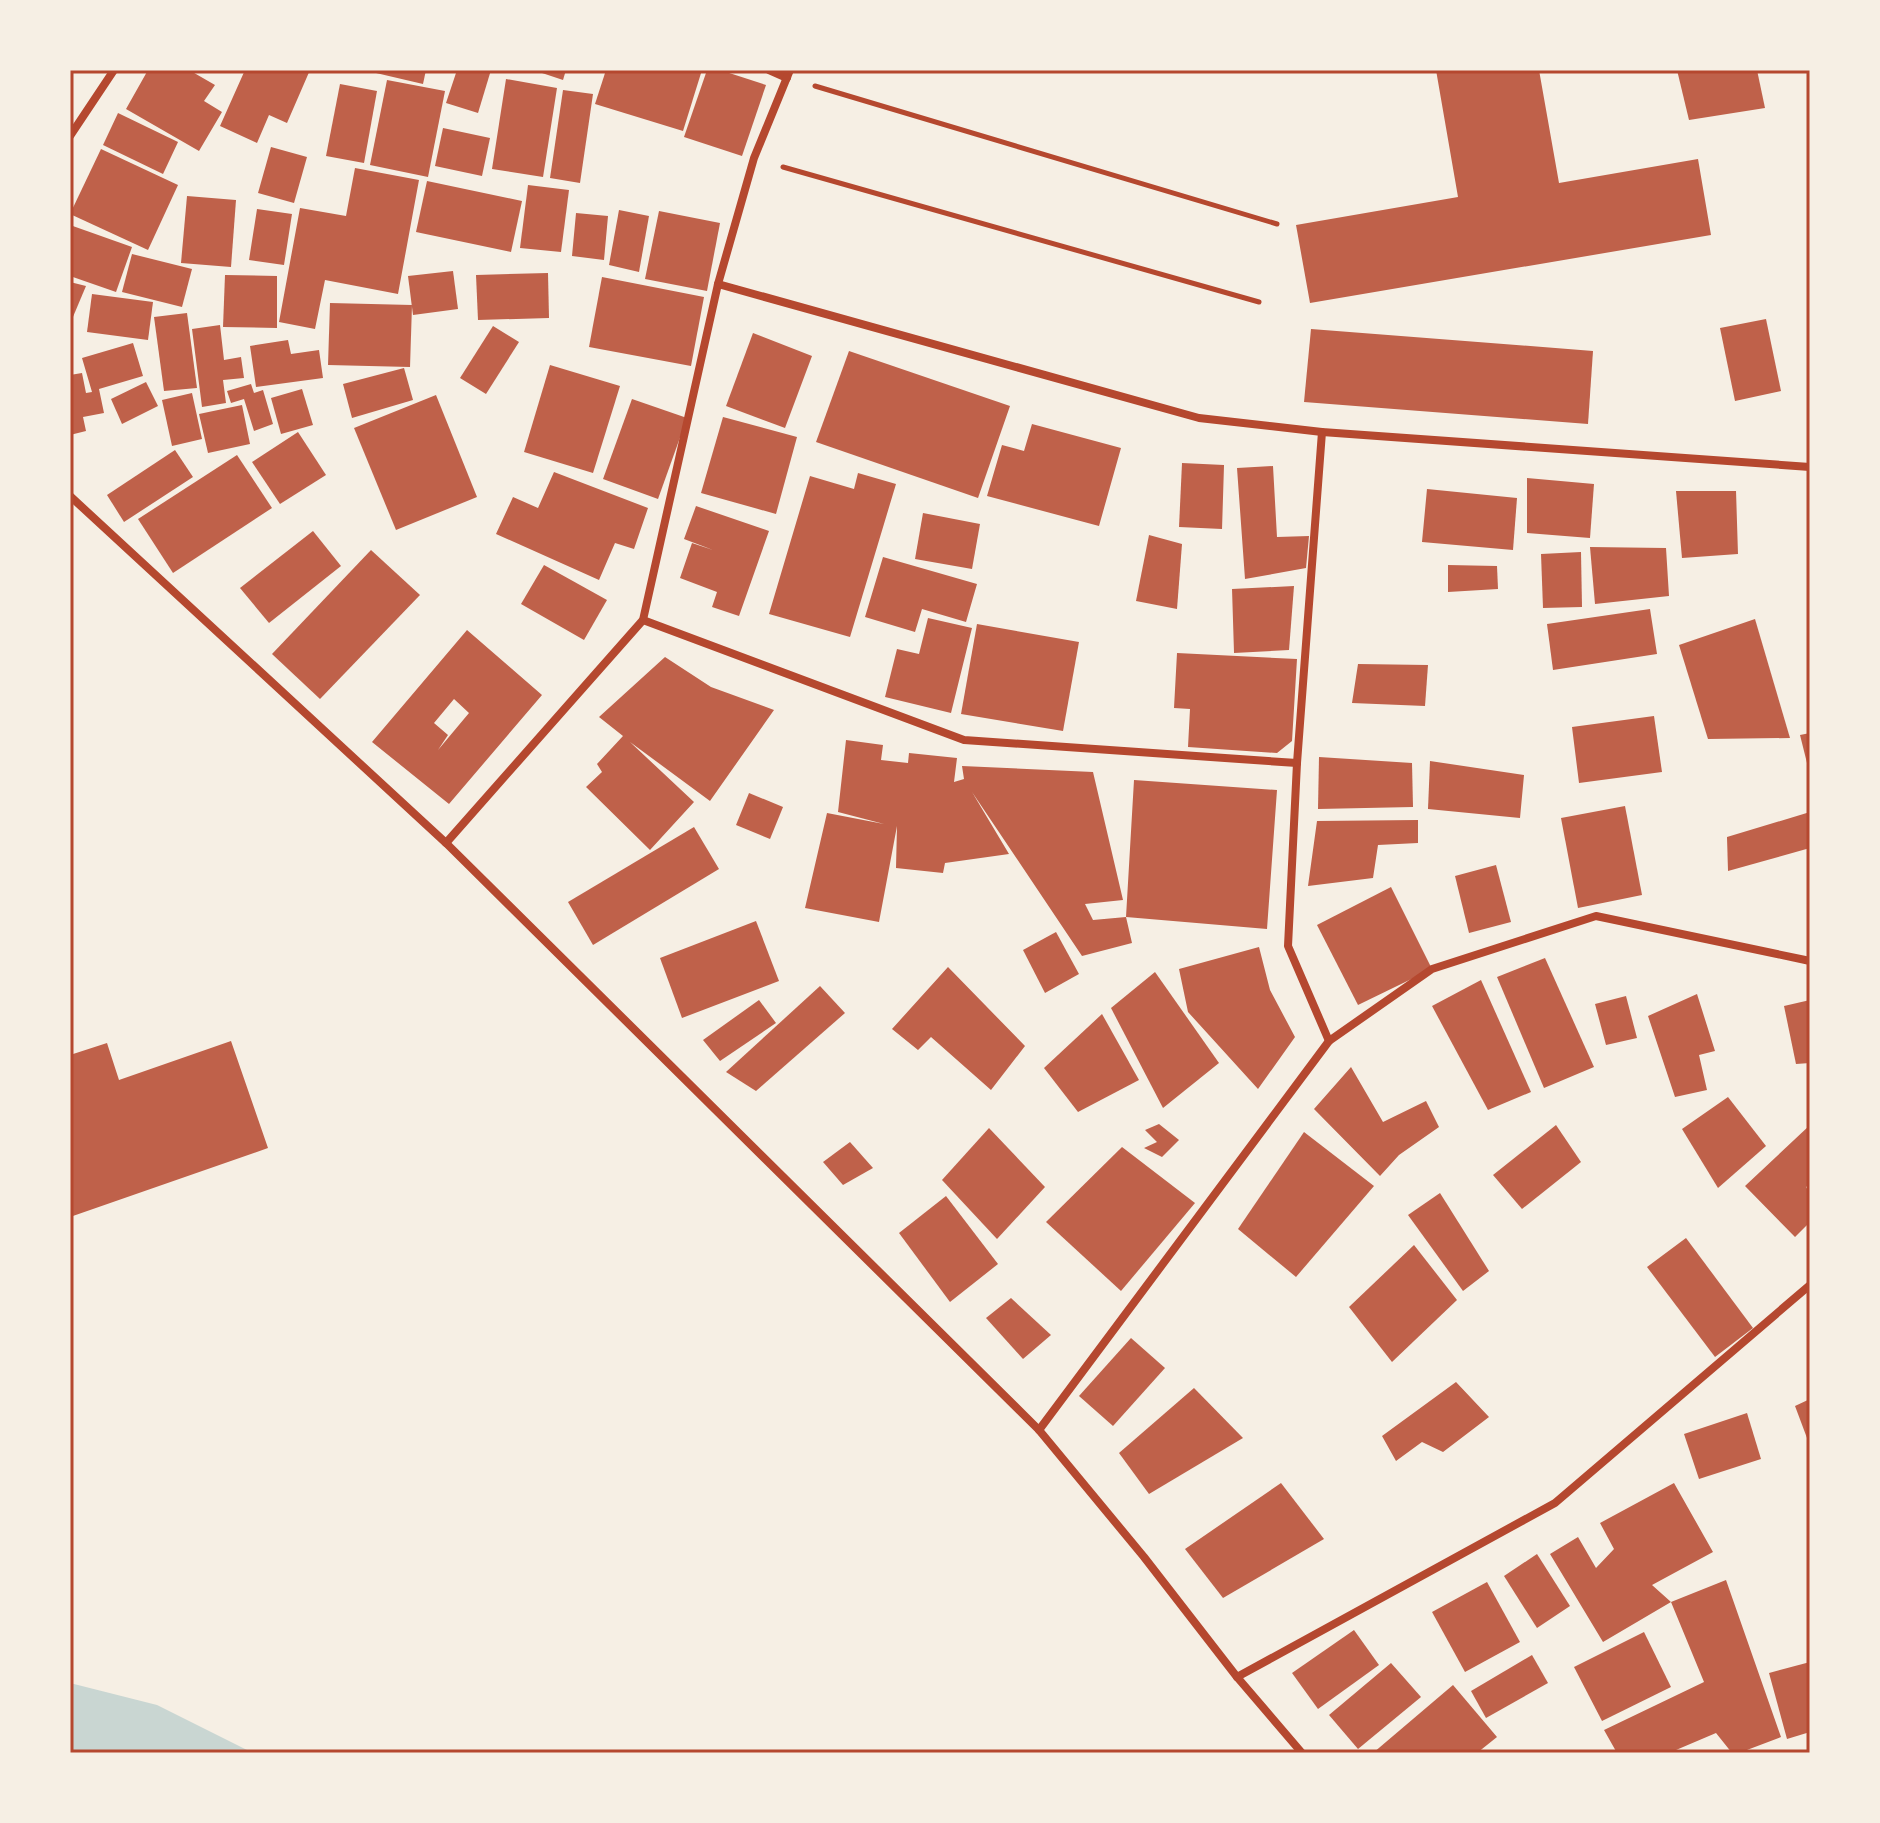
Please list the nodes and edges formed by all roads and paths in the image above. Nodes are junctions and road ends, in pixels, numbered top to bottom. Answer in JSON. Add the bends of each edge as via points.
{"nodes":[{"id":1,"x":114,"y":70,"type":"edge"},
{"id":2,"x":769,"y":70,"type":"edge"},
{"id":3,"x":789,"y":74,"type":"edge"},
{"id":4,"x":70,"y":136,"type":"edge"},
{"id":5,"x":754,"y":158,"type":"junction"},
{"id":6,"x":1277,"y":224,"type":"dead end"},
{"id":7,"x":718,"y":284,"type":"junction"},
{"id":8,"x":1259,"y":302,"type":"dead end"},
{"id":9,"x":1322,"y":432,"type":"junction"},
{"id":10,"x":1810,"y":467,"type":"edge"},
{"id":11,"x":70,"y":496,"type":"edge"},
{"id":12,"x":643,"y":620,"type":"junction"},
{"id":13,"x":1297,"y":763,"type":"junction"},
{"id":14,"x":446,"y":843,"type":"junction"},
{"id":15,"x":1810,"y":961,"type":"edge"},
{"id":16,"x":1329,"y":1041,"type":"junction"},
{"id":17,"x":1810,"y":1285,"type":"edge"},
{"id":18,"x":1039,"y":1430,"type":"junction"},
{"id":19,"x":1237,"y":1677,"type":"junction"},
{"id":20,"x":1302,"y":1753,"type":"edge"}],
"edges":[{"from":1,"to":4,"type":"street"},
{"from":2,"to":3,"type":"street"},
{"from":3,"to":5,"type":"street"},
{"from":3,"to":6,"type":"path"},
{"from":5,"to":7,"type":"street"},
{"from":5,"to":8,"type":"path"},
{"from":7,"to":9,"type":"street","via":[[1199,418]]},
{"from":7,"to":12,"type":"street"},
{"from":9,"to":10,"type":"street"},
{"from":9,"to":13,"type":"street"},
{"from":11,"to":14,"type":"street"},
{"from":12,"to":13,"type":"street","via":[[964,740]]},
{"from":12,"to":14,"type":"street"},
{"from":13,"to":16,"type":"street","via":[[1288,946]]},
{"from":14,"to":18,"type":"street"},
{"from":15,"to":16,"type":"street","via":[[1596,916],[1432,969]]},
{"from":16,"to":18,"type":"street"},
{"from":17,"to":19,"type":"street","via":[[1555,1503]]},
{"from":18,"to":19,"type":"street"},
{"from":19,"to":20,"type":"street"}]}
